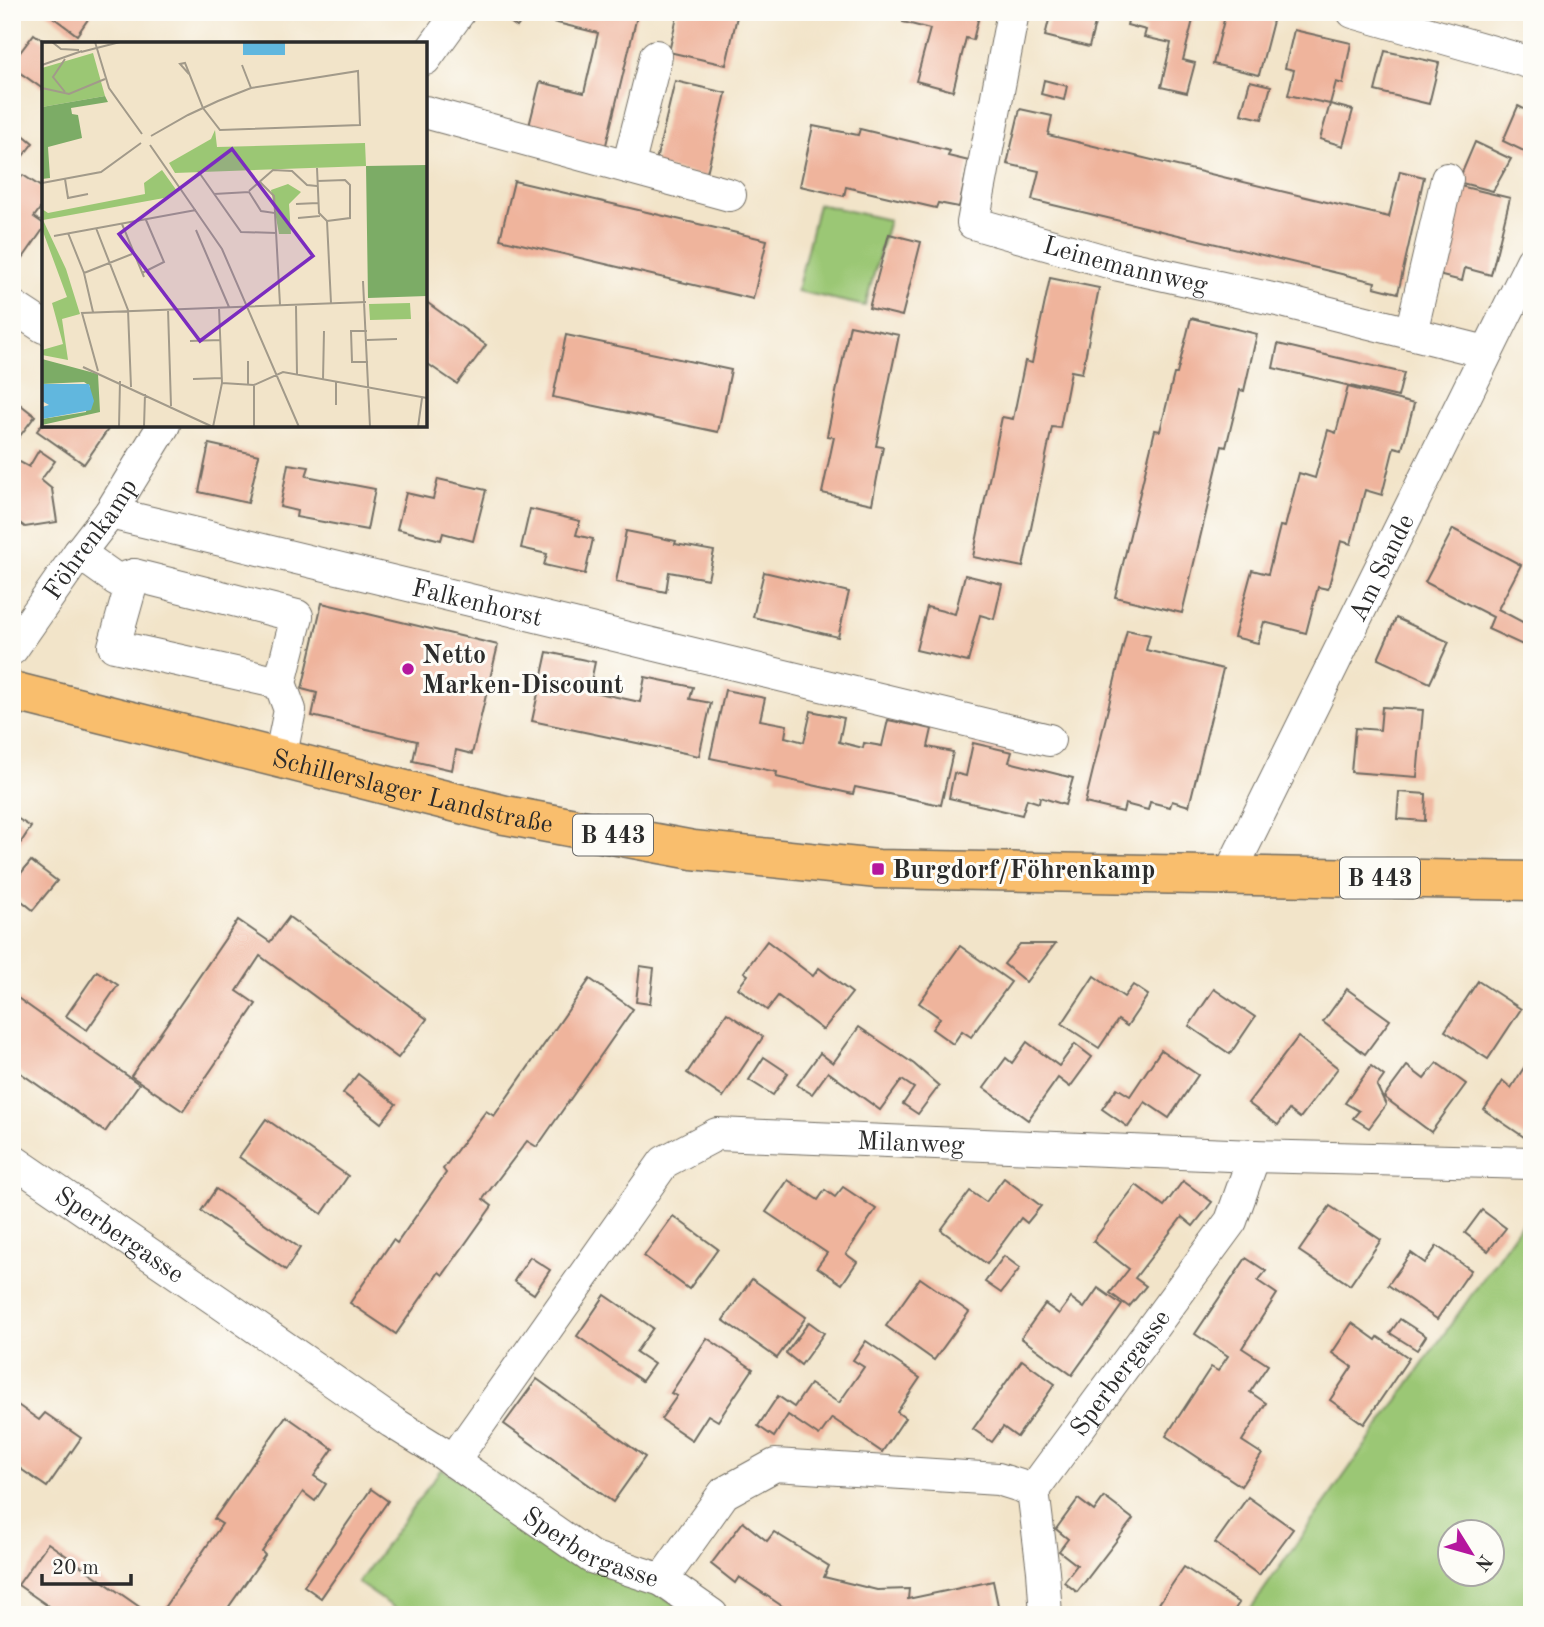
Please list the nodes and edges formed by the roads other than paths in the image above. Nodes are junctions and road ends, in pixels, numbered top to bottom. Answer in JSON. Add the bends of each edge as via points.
{"nodes":[{"id":1,"x":458,"y":12,"type":"edge"},
{"id":2,"x":1013,"y":12,"type":"edge"},
{"id":3,"x":1353,"y":12,"type":"edge"},
{"id":4,"x":427,"y":56,"type":"edge"},
{"id":5,"x":656,"y":56,"type":"dead end"},
{"id":6,"x":1532,"y":62,"type":"edge"},
{"id":7,"x":427,"y":113,"type":"edge"},
{"id":8,"x":628,"y":167,"type":"junction"},
{"id":9,"x":1447,"y":179,"type":"dead end"},
{"id":10,"x":730,"y":195,"type":"dead end"},
{"id":11,"x":1532,"y":261,"type":"edge"},
{"id":12,"x":12,"y":306,"type":"edge"},
{"id":13,"x":42,"y":326,"type":"edge"},
{"id":14,"x":1411,"y":333,"type":"junction"},
{"id":15,"x":1486,"y":352,"type":"junction"},
{"id":16,"x":163,"y":427,"type":"edge"},
{"id":17,"x":110,"y":513,"type":"junction"},
{"id":18,"x":79,"y":553,"type":"junction"},
{"id":19,"x":134,"y":575,"type":"junction"},
{"id":20,"x":12,"y":649,"type":"edge"},
{"id":21,"x":280,"y":683,"type":"junction"},
{"id":22,"x":12,"y":691,"type":"edge"},
{"id":23,"x":1049,"y":740,"type":"dead end"},
{"id":24,"x":280,"y":759,"type":"junction"},
{"id":25,"x":1229,"y":875,"type":"junction"},
{"id":26,"x":1532,"y":881,"type":"edge"},
{"id":27,"x":1254,"y":1156,"type":"junction"},
{"id":28,"x":1532,"y":1163,"type":"edge"},
{"id":29,"x":15,"y":1167,"type":"edge"},
{"id":30,"x":453,"y":1461,"type":"junction"},
{"id":31,"x":1033,"y":1490,"type":"junction"},
{"id":32,"x":662,"y":1580,"type":"junction"},
{"id":33,"x":712,"y":1615,"type":"edge"},
{"id":34,"x":1046,"y":1615,"type":"edge"}],
"edges":[{"from":1,"to":4,"type":"street"},
{"from":2,"to":14,"type":"street","name":"Leinemannweg","via":[[973,223],[1119,265]]},
{"from":3,"to":6,"type":"street"},
{"from":5,"to":8,"type":"street"},
{"from":7,"to":8,"type":"street"},
{"from":8,"to":10,"type":"street"},
{"from":9,"to":14,"type":"street"},
{"from":11,"to":15,"type":"street","name":"Am Sande"},
{"from":12,"to":13,"type":"street"},
{"from":14,"to":15,"type":"street","name":"Leinemannweg"},
{"from":15,"to":25,"type":"street","name":"Am Sande"},
{"from":16,"to":17,"type":"street","name":"Föhrenkamp"},
{"from":17,"to":18,"type":"street","name":"Föhrenkamp"},
{"from":17,"to":23,"type":"street","name":"Falkenhorst"},
{"from":18,"to":19,"type":"street","via":[[117,580]]},
{"from":18,"to":20,"type":"street","name":"Föhrenkamp"},
{"from":19,"to":21,"type":"street","via":[[297,617]]},
{"from":19,"to":21,"type":"street","via":[[114,646]]},
{"from":21,"to":24,"type":"street","via":[[289,710]]},
{"from":22,"to":24,"type":"main road","name":"Schillerslager Landstraße","number":"B 443"},
{"from":24,"to":25,"type":"main road","name":"Schillerslager Landstraße","number":"B 443","via":[[505,815],[693,850],[878,869]]},
{"from":25,"to":26,"type":"main road","name":"Schillerslager Landstraße","number":"B 443"},
{"from":27,"to":28,"type":"street","name":"Milanweg"},
{"from":27,"to":30,"type":"street","name":"Milanweg","via":[[717,1134],[664,1162]]},
{"from":27,"to":31,"type":"street","name":"Sperbergasse","via":[[1231,1221]]},
{"from":29,"to":30,"type":"street","name":"Sperbergasse"},
{"from":30,"to":32,"type":"street","name":"Sperbergasse","via":[[591,1557]]},
{"from":31,"to":32,"type":"street","name":"Sperbergasse","via":[[998,1479],[775,1465],[724,1493]]},
{"from":31,"to":34,"type":"street"},
{"from":32,"to":33,"type":"street"}]}
